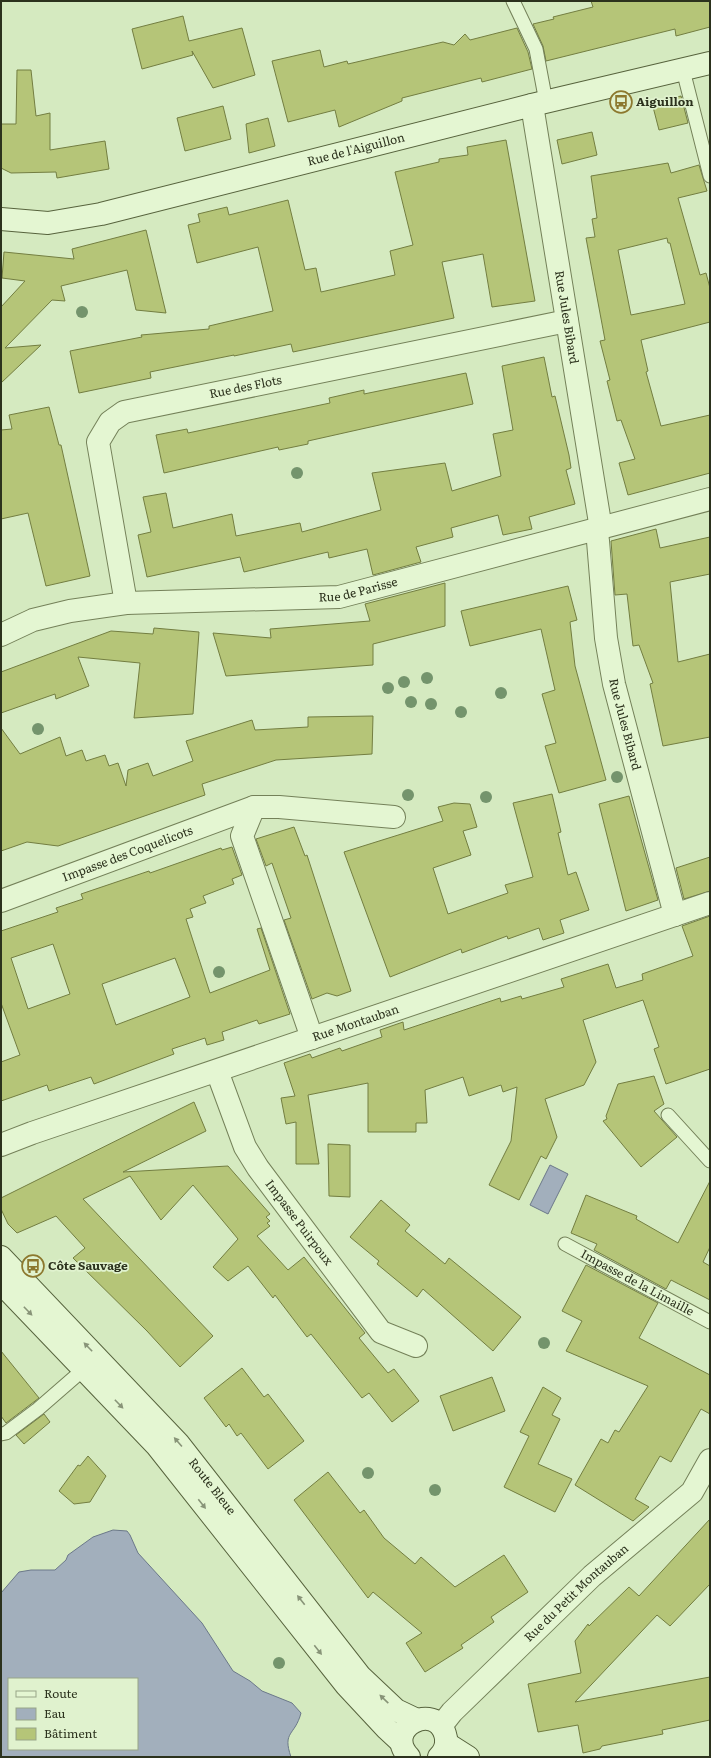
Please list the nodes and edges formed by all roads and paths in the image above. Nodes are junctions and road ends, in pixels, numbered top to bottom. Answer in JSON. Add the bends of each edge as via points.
{"nodes":[{"id":1,"x":513,"y":1,"type":"edge"},
{"id":2,"x":710,"y":63,"type":"edge"},
{"id":3,"x":682,"y":70,"type":"junction"},
{"id":4,"x":539,"y":103,"type":"junction"},
{"id":5,"x":710,"y":176,"type":"edge"},
{"id":6,"x":1,"y":219,"type":"edge"},
{"id":7,"x":567,"y":321,"type":"junction"},
{"id":8,"x":710,"y":499,"type":"edge"},
{"id":9,"x":598,"y":530,"type":"junction"},
{"id":10,"x":126,"y":603,"type":"junction"},
{"id":11,"x":1,"y":635,"type":"edge"},
{"id":12,"x":254,"y":807,"type":"junction"},
{"id":13,"x":394,"y":817,"type":"dead end"},
{"id":14,"x":1,"y":901,"type":"edge"},
{"id":15,"x":710,"y":902,"type":"edge"},
{"id":16,"x":675,"y":914,"type":"junction"},
{"id":17,"x":312,"y":1038,"type":"junction"},
{"id":18,"x":217,"y":1071,"type":"junction"},
{"id":19,"x":668,"y":1115,"type":"dead end"},
{"id":20,"x":1,"y":1145,"type":"edge"},
{"id":21,"x":710,"y":1161,"type":"edge"},
{"id":22,"x":564,"y":1244,"type":"dead end"},
{"id":23,"x":1,"y":1257,"type":"edge"},
{"id":24,"x":1,"y":1283,"type":"edge"},
{"id":25,"x":710,"y":1322,"type":"edge"},
{"id":26,"x":416,"y":1346,"type":"dead end"},
{"id":27,"x":84,"y":1369,"type":"junction"},
{"id":28,"x":1,"y":1434,"type":"edge"},
{"id":29,"x":710,"y":1460,"type":"edge"},
{"id":30,"x":417,"y":1720,"type":"junction"},
{"id":31,"x":442,"y":1742,"type":"edge"},
{"id":32,"x":405,"y":1749,"type":"edge"},
{"id":33,"x":468,"y":1757,"type":"edge"}],
"edges":[{"from":1,"to":4,"type":"lane","via":[[536,49]]},
{"from":2,"to":3,"type":"street","name":"Rue de l'Aiguillon"},
{"from":3,"to":4,"type":"street","name":"Rue de l'Aiguillon"},
{"from":3,"to":5,"type":"lane"},
{"from":4,"to":6,"type":"street","name":"Rue de l'Aiguillon","via":[[101,214],[48,223]]},
{"from":4,"to":7,"type":"street","name":"Rue Jules Bibard"},
{"from":7,"to":9,"type":"street","name":"Rue Jules Bibard"},
{"from":7,"to":10,"type":"street","name":"Rue des Flots","via":[[124,412],[110,422],[98,442]]},
{"from":8,"to":9,"type":"street","name":"Rue de Parisse"},
{"from":9,"to":10,"type":"street","name":"Rue de Parisse","via":[[339,597]]},
{"from":9,"to":16,"type":"street","name":"Rue Jules Bibard","via":[[606,638],[614,684]]},
{"from":10,"to":11,"type":"street","name":"Rue de Parisse","via":[[70,611],[33,620]]},
{"from":12,"to":13,"type":"street"},
{"from":12,"to":14,"type":"street","name":"Impasse des Coquelicots"},
{"from":12,"to":17,"type":"street","via":[[242,836]]},
{"from":15,"to":16,"type":"street","name":"Rue Montauban"},
{"from":16,"to":17,"type":"street","name":"Rue Montauban"},
{"from":17,"to":18,"type":"street","name":"Rue Montauban"},
{"from":18,"to":20,"type":"street","name":"Rue Montauban"},
{"from":18,"to":26,"type":"street","name":"Impasse Puirpoux","via":[[245,1147],[258,1168],[381,1332]]},
{"from":19,"to":21,"type":"lane"},
{"from":22,"to":25,"type":"lane","name":"Impasse de la Limaille"},
{"from":30,"to":23,"type":"street","name":"Route Bleue","one_way":true,"via":[[396,1710],[360,1676],[178,1443]]},
{"from":24,"to":27,"type":"street","name":"Route Bleue","one_way":true},
{"from":27,"to":28,"type":"lane","via":[[38,1409]]},
{"from":27,"to":32,"type":"street","name":"Route Bleue","one_way":true,"via":[[157,1446],[346,1685]]},
{"from":29,"to":31,"type":"street","name":"Rue du Petit Montauban","via":[[692,1492],[592,1576],[452,1712]]},
{"from":30,"to":31,"type":"street","name":"Route Bleue","via":[[430,1719]]},
{"from":30,"to":32,"type":"street","via":[[405,1728]]},
{"from":31,"to":33,"type":"street"}]}
